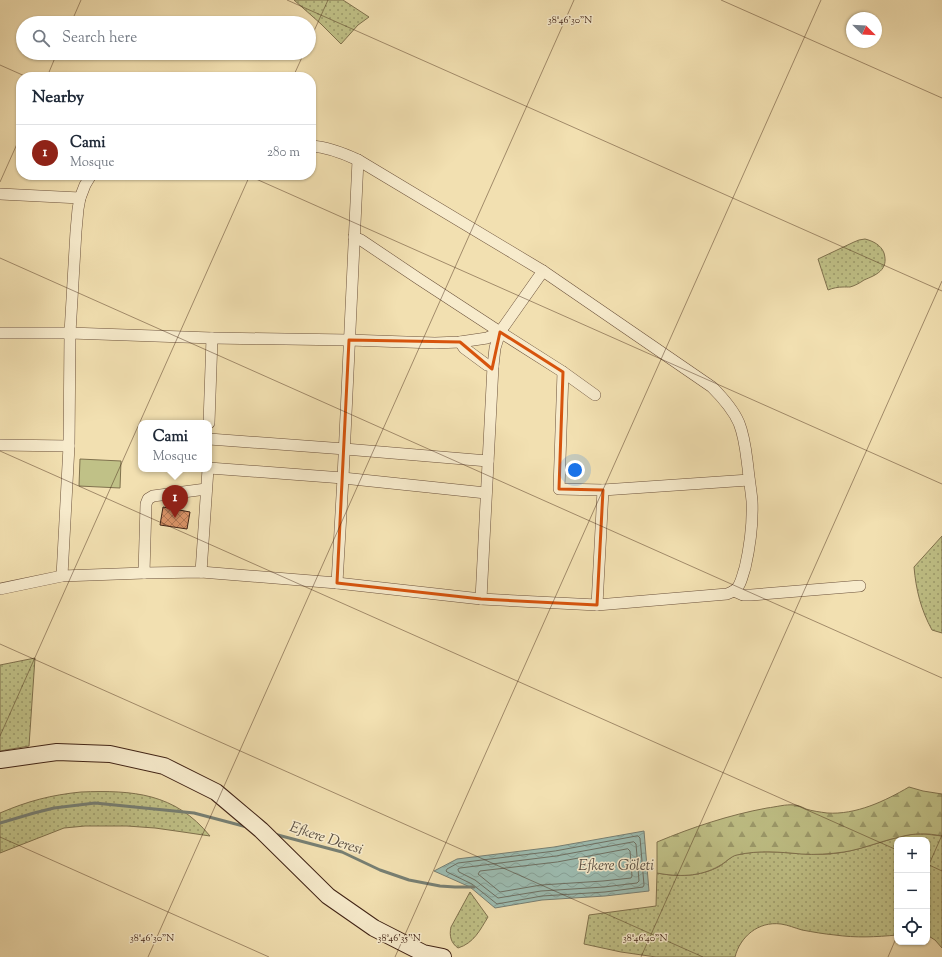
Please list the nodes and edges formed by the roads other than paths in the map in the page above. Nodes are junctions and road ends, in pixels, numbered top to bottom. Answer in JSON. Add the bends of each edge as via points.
{"nodes":[{"id":1,"x":316,"y":146,"type":"edge"},
{"id":2,"x":358,"y":160,"type":"junction"},
{"id":3,"x":89,"y":180,"type":"edge"},
{"id":4,"x":0,"y":194,"type":"edge"},
{"id":5,"x":80,"y":198,"type":"junction"},
{"id":6,"x":354,"y":237,"type":"junction"},
{"id":7,"x":543,"y":271,"type":"junction"},
{"id":8,"x":500,"y":332,"type":"junction"},
{"id":9,"x":0,"y":333,"type":"edge"},
{"id":10,"x":70,"y":333,"type":"junction"},
{"id":11,"x":212,"y":338,"type":"junction"},
{"id":12,"x":349,"y":340,"type":"junction"},
{"id":13,"x":460,"y":342,"type":"junction"},
{"id":14,"x":493,"y":366,"type":"junction"},
{"id":15,"x":563,"y":372,"type":"junction"},
{"id":16,"x":595,"y":395,"type":"dead end"},
{"id":17,"x":209,"y":420,"type":"edge"},
{"id":18,"x":212,"y":439,"type":"edge"},
{"id":19,"x":0,"y":445,"type":"edge"},
{"id":20,"x":69,"y":446,"type":"junction"},
{"id":21,"x":345,"y":449,"type":"junction"},
{"id":22,"x":488,"y":461,"type":"junction"},
{"id":23,"x":212,"y":468,"type":"edge"},
{"id":24,"x":208,"y":472,"type":"edge"},
{"id":25,"x":344,"y":478,"type":"junction"},
{"id":26,"x":749,"y":480,"type":"junction"},
{"id":27,"x":206,"y":489,"type":"junction"},
{"id":28,"x":603,"y":490,"type":"junction"},
{"id":29,"x":486,"y":493,"type":"junction"},
{"id":30,"x":201,"y":572,"type":"junction"},
{"id":31,"x":144,"y":573,"type":"junction"},
{"id":32,"x":62,"y":576,"type":"junction"},
{"id":33,"x":337,"y":583,"type":"junction"},
{"id":34,"x":860,"y":586,"type":"dead end"},
{"id":35,"x":0,"y":589,"type":"edge"},
{"id":36,"x":734,"y":591,"type":"junction"},
{"id":37,"x":481,"y":599,"type":"junction"},
{"id":38,"x":597,"y":605,"type":"junction"},
{"id":39,"x":0,"y":760,"type":"edge"},
{"id":40,"x":443,"y":957,"type":"edge"}],
"edges":[{"from":1,"to":2,"type":"street","via":[[341,152]]},
{"from":2,"to":6,"type":"street"},
{"from":2,"to":7,"type":"street"},
{"from":3,"to":5,"type":"street"},
{"from":4,"to":5,"type":"street"},
{"from":5,"to":10,"type":"street"},
{"from":6,"to":8,"type":"street"},
{"from":6,"to":12,"type":"street"},
{"from":7,"to":8,"type":"street"},
{"from":7,"to":26,"type":"street","via":[[720,395],[734,413],[741,429]]},
{"from":8,"to":13,"type":"street","via":[[487,338]]},
{"from":8,"to":14,"type":"street"},
{"from":8,"to":15,"type":"street"},
{"from":9,"to":10,"type":"street"},
{"from":10,"to":11,"type":"street"},
{"from":10,"to":20,"type":"street"},
{"from":11,"to":12,"type":"street"},
{"from":11,"to":17,"type":"street"},
{"from":12,"to":13,"type":"street"},
{"from":12,"to":21,"type":"street"},
{"from":13,"to":14,"type":"street","via":[[487,365]]},
{"from":14,"to":22,"type":"street"},
{"from":15,"to":16,"type":"street"},
{"from":15,"to":28,"type":"street","via":[[559,489]]},
{"from":18,"to":21,"type":"street"},
{"from":19,"to":20,"type":"street"},
{"from":20,"to":32,"type":"street"},
{"from":21,"to":22,"type":"street"},
{"from":21,"to":25,"type":"street"},
{"from":22,"to":29,"type":"street"},
{"from":23,"to":25,"type":"street"},
{"from":24,"to":27,"type":"street"},
{"from":25,"to":29,"type":"street"},
{"from":25,"to":33,"type":"street"},
{"from":26,"to":28,"type":"street"},
{"from":26,"to":36,"type":"street","via":[[752,517],[749,551],[743,576]]},
{"from":27,"to":30,"type":"street"},
{"from":27,"to":31,"type":"street","via":[[153,496],[148,499]]},
{"from":28,"to":38,"type":"street"},
{"from":29,"to":37,"type":"street"},
{"from":30,"to":31,"type":"street"},
{"from":30,"to":33,"type":"street"},
{"from":31,"to":32,"type":"street"},
{"from":32,"to":35,"type":"street"},
{"from":33,"to":37,"type":"street"},
{"from":34,"to":36,"type":"street","via":[[751,595]]},
{"from":36,"to":38,"type":"street","via":[[718,595]]},
{"from":37,"to":38,"type":"street"},
{"from":39,"to":40,"type":"street","via":[[57,752],[110,754],[164,766],[216,792],[261,830],[328,896],[374,928],[423,953]]}]}
